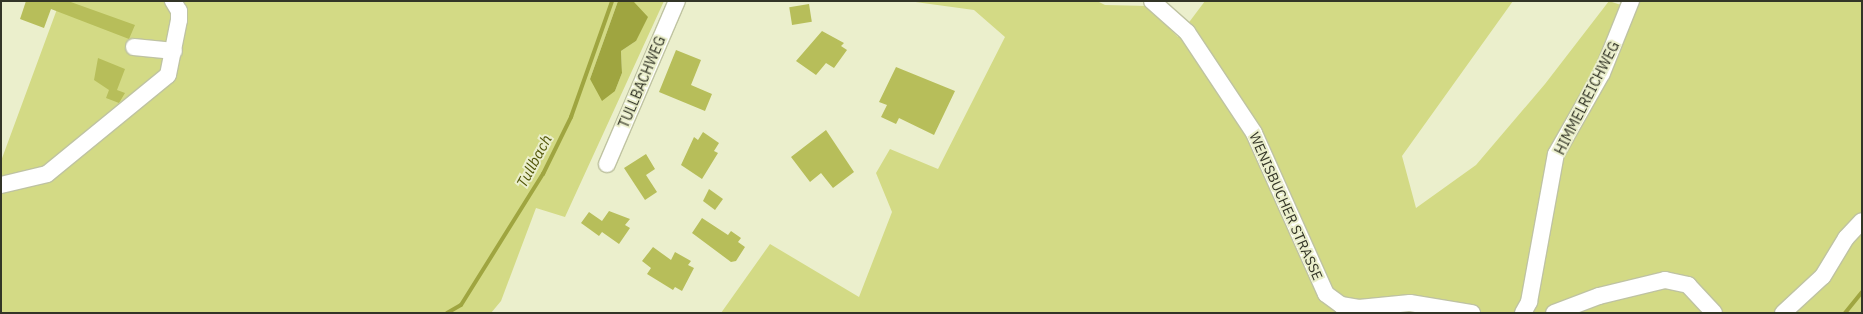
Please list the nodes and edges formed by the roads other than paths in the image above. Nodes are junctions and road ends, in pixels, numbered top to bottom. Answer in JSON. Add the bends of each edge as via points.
{"nodes":[{"id":1,"x":173,"y":1,"type":"edge"},
{"id":2,"x":677,"y":1,"type":"edge"},
{"id":3,"x":1152,"y":1,"type":"edge"},
{"id":4,"x":1631,"y":1,"type":"edge"},
{"id":5,"x":134,"y":46,"type":"dead end"},
{"id":6,"x":174,"y":51,"type":"junction"},
{"id":7,"x":607,"y":164,"type":"dead end"},
{"id":8,"x":1,"y":185,"type":"edge"},
{"id":9,"x":1862,"y":222,"type":"edge"},
{"id":10,"x":1472,"y":313,"type":"edge"},
{"id":11,"x":1523,"y":313,"type":"edge"},
{"id":12,"x":1554,"y":313,"type":"edge"},
{"id":13,"x":1714,"y":313,"type":"edge"},
{"id":14,"x":1783,"y":313,"type":"edge"}],
"edges":[{"from":1,"to":6,"type":"street","via":[[179,11]]},
{"from":2,"to":7,"type":"street","name":"TULLBACHWEG"},
{"from":3,"to":10,"type":"street","name":"WENISBUCHER STRASSE","via":[[1187,32],[1254,133],[1326,294],[1341,305],[1359,308],[1410,303]]},
{"from":4,"to":11,"type":"street","name":"HIMMELREICHWEG","via":[[1602,73],[1556,154],[1529,302]]},
{"from":5,"to":6,"type":"street"},
{"from":6,"to":8,"type":"street","via":[[168,74],[47,174]]},
{"from":9,"to":14,"type":"street","via":[[1846,238],[1823,276]]},
{"from":12,"to":13,"type":"street","via":[[1599,296],[1665,280],[1688,285]]}]}
